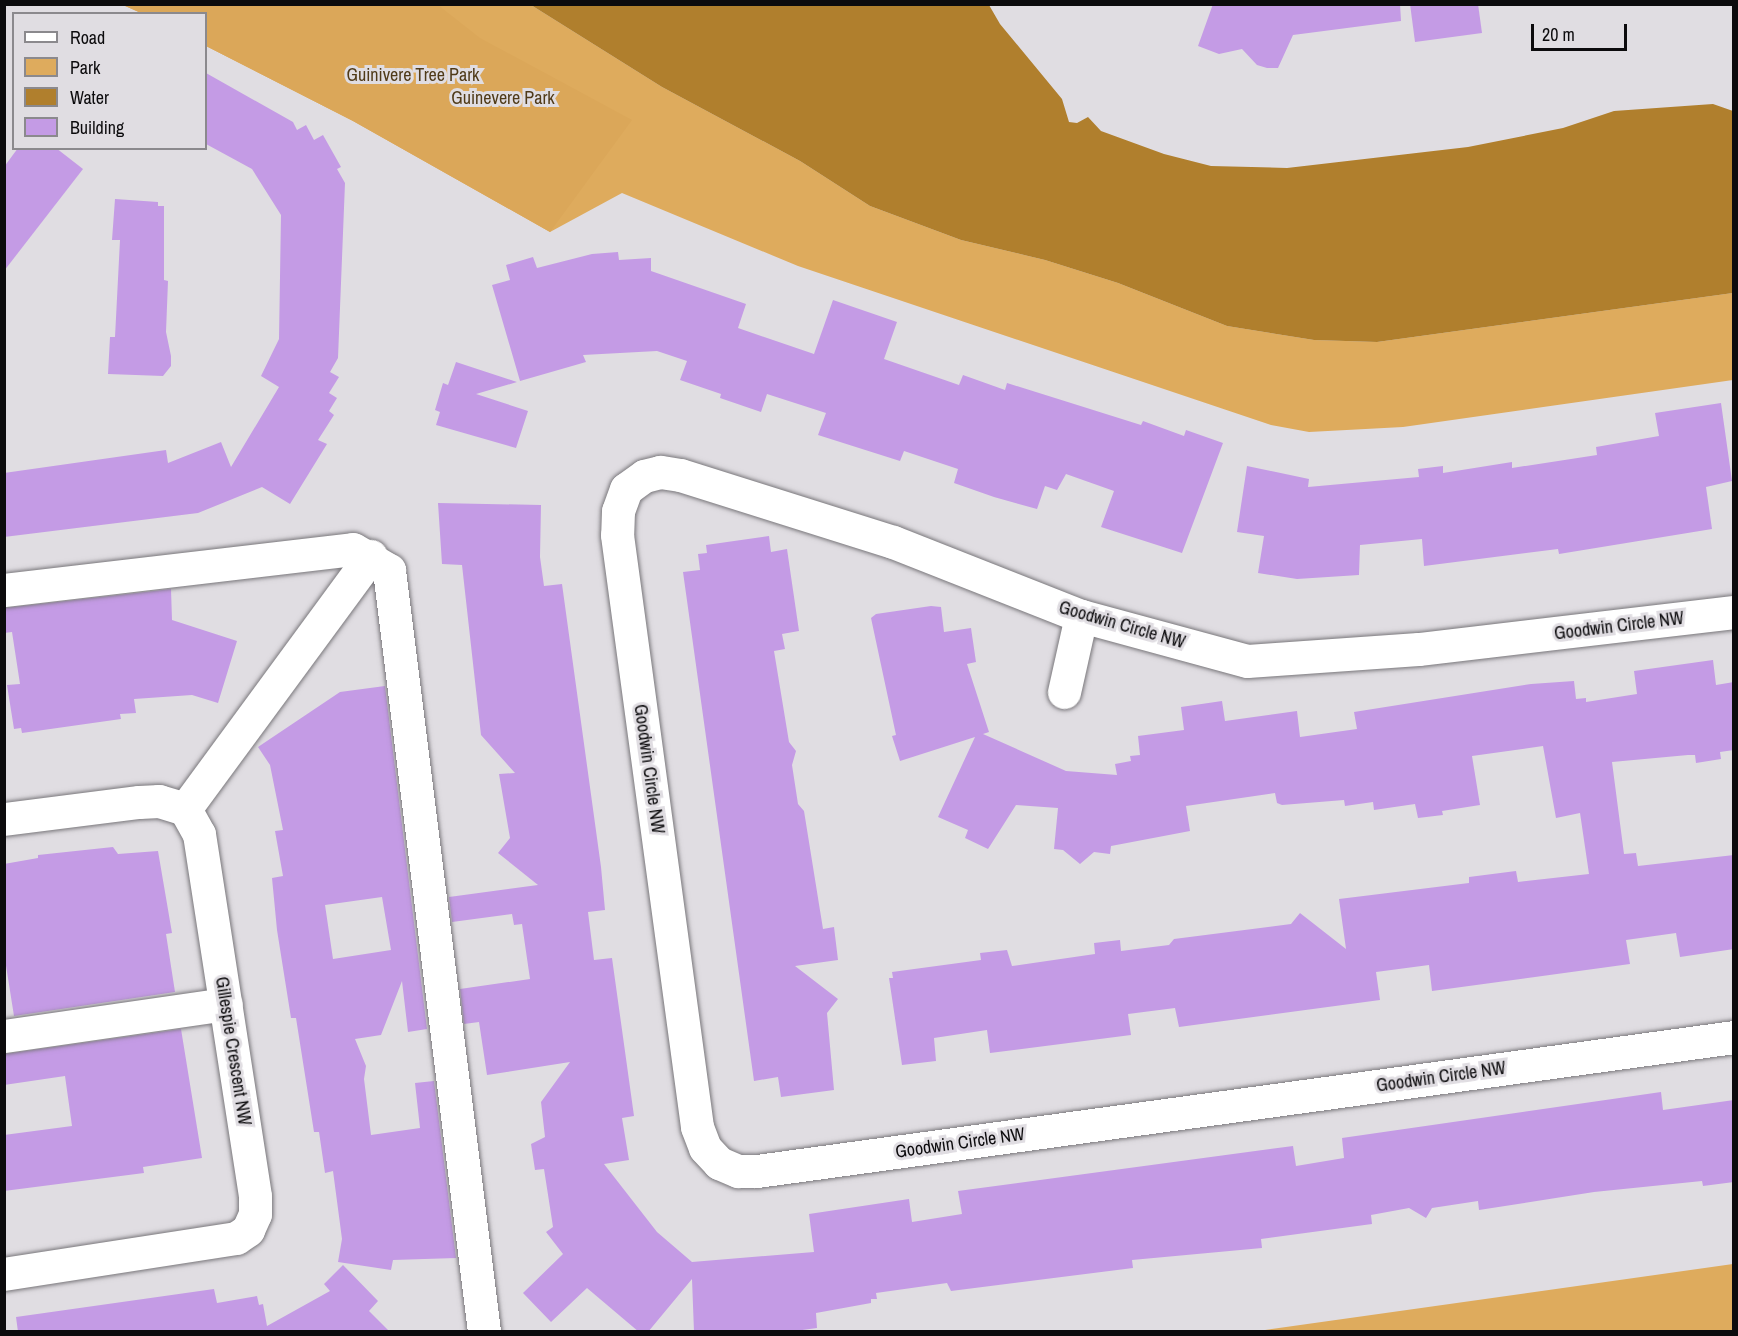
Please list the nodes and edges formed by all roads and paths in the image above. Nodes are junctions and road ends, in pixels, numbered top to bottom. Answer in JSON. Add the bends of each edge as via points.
{"nodes":[{"id":1,"x":371,"y":556,"type":"junction"},
{"id":2,"x":4,"y":590,"type":"edge"},
{"id":3,"x":1734,"y":612,"type":"edge"},
{"id":4,"x":1081,"y":616,"type":"junction"},
{"id":5,"x":1064,"y":692,"type":"dead end"},
{"id":6,"x":185,"y":809,"type":"junction"},
{"id":7,"x":4,"y":819,"type":"edge"},
{"id":8,"x":226,"y":1004,"type":"junction"},
{"id":9,"x":4,"y":1036,"type":"edge"},
{"id":10,"x":1734,"y":1037,"type":"edge"},
{"id":11,"x":4,"y":1274,"type":"edge"},
{"id":12,"x":484,"y":1332,"type":"edge"}],
"edges":[{"from":1,"to":2,"type":"street","via":[[353,549]]},
{"from":1,"to":6,"type":"street"},
{"from":1,"to":12,"type":"street","via":[[389,570]]},
{"from":3,"to":4,"type":"street","name":"Goodwin Circle NW","via":[[1418,649],[1247,661]]},
{"from":4,"to":5,"type":"street"},
{"from":4,"to":10,"type":"street","name":"Goodwin Circle NW","via":[[893,542],[680,476],[660,472],[644,476],[626,489],[618,511],[617,535],[697,1127],[705,1148],[719,1163],[738,1171],[757,1171]]},
{"from":6,"to":7,"type":"street","via":[[159,801],[139,802]]},
{"from":6,"to":8,"type":"street","name":"Gillespie Crescent NW","via":[[200,834]]},
{"from":8,"to":9,"type":"street"},
{"from":8,"to":11,"type":"street","name":"Gillespie Crescent NW","via":[[255,1196],[255,1214],[248,1230],[216,1242]]}]}
